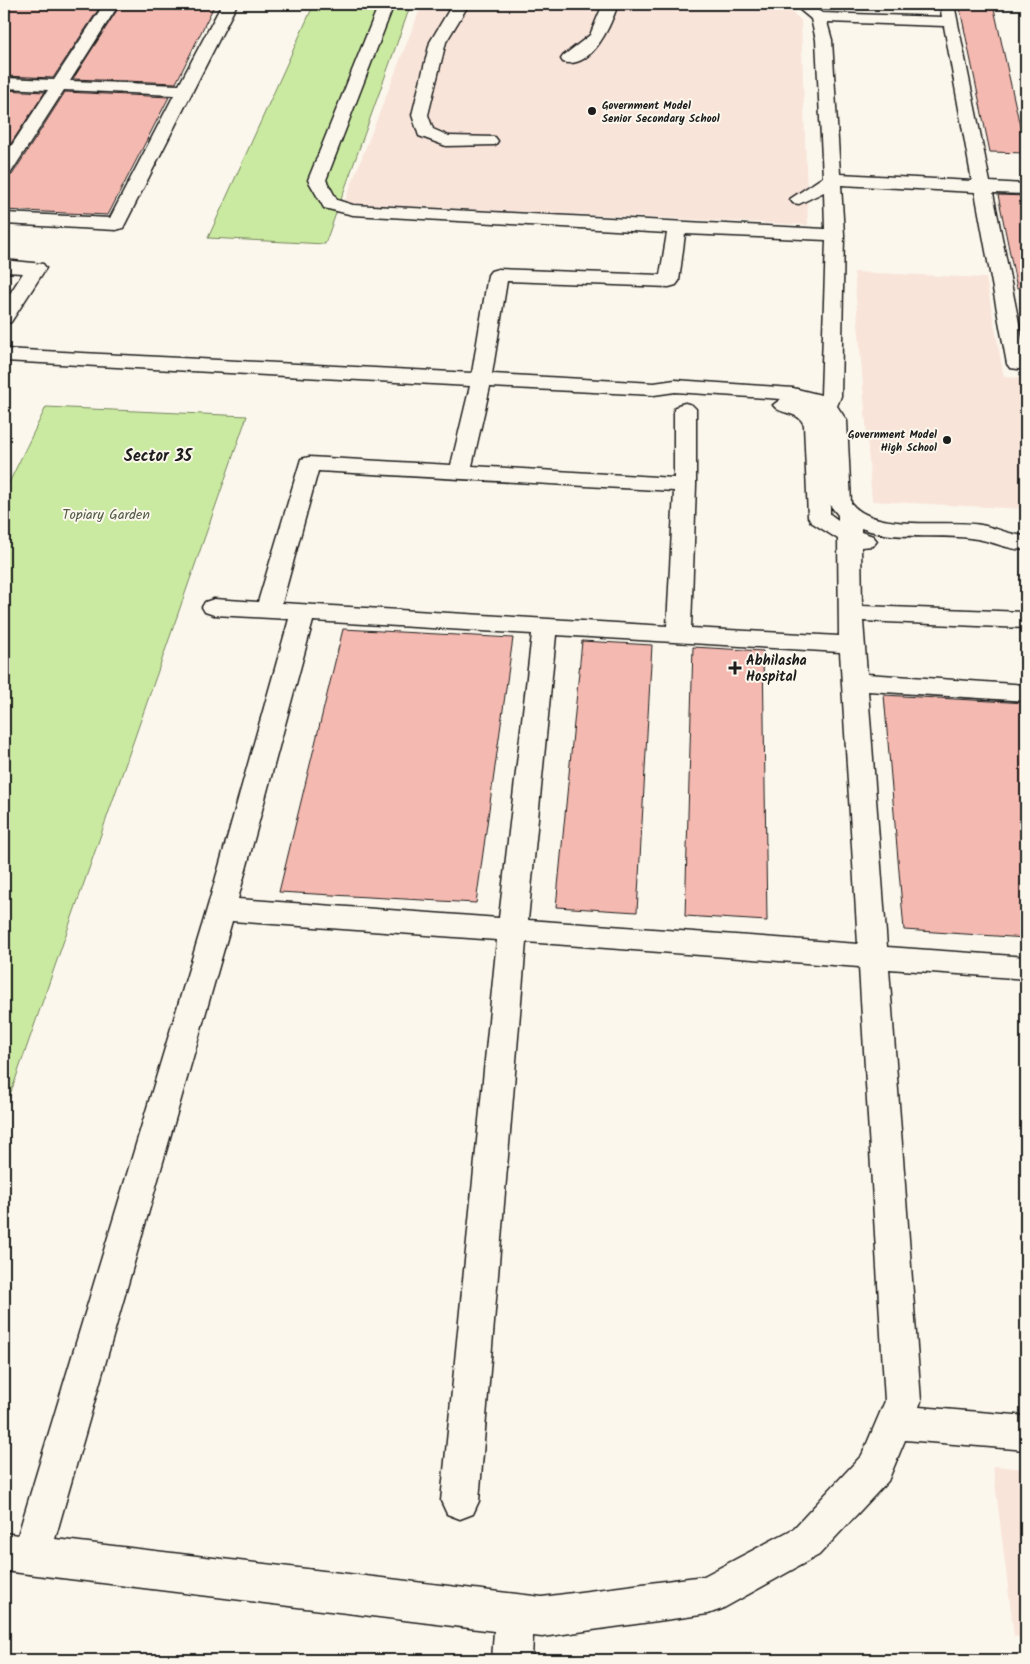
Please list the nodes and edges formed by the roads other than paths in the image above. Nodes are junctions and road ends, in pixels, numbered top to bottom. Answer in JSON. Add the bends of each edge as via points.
{"nodes":[{"id":1,"x":111,"y":4,"type":"edge"},
{"id":2,"x":229,"y":4,"type":"edge"},
{"id":3,"x":386,"y":4,"type":"edge"},
{"id":4,"x":449,"y":4,"type":"edge"},
{"id":5,"x":610,"y":4,"type":"edge"},
{"id":6,"x":801,"y":4,"type":"edge"},
{"id":7,"x":946,"y":4,"type":"edge"},
{"id":8,"x":818,"y":17,"type":"junction"},
{"id":9,"x":950,"y":22,"type":"junction"},
{"id":10,"x":569,"y":59,"type":"dead end"},
{"id":11,"x":4,"y":83,"type":"edge"},
{"id":12,"x":59,"y":85,"type":"junction"},
{"id":13,"x":185,"y":90,"type":"junction"},
{"id":14,"x":490,"y":141,"type":"dead end"},
{"id":15,"x":4,"y":170,"type":"edge"},
{"id":16,"x":832,"y":180,"type":"junction"},
{"id":17,"x":982,"y":187,"type":"junction"},
{"id":18,"x":1026,"y":189,"type":"edge"},
{"id":19,"x":798,"y":199,"type":"dead end"},
{"id":20,"x":4,"y":219,"type":"edge"},
{"id":21,"x":677,"y":227,"type":"junction"},
{"id":22,"x":835,"y":234,"type":"junction"},
{"id":23,"x":4,"y":266,"type":"edge"},
{"id":24,"x":11,"y":295,"type":"edge"},
{"id":25,"x":4,"y":318,"type":"edge"},
{"id":26,"x":4,"y":355,"type":"edge"},
{"id":27,"x":1026,"y":364,"type":"edge"},
{"id":28,"x":481,"y":381,"type":"junction"},
{"id":29,"x":685,"y":409,"type":"dead end"},
{"id":30,"x":818,"y":411,"type":"junction"},
{"id":31,"x":460,"y":472,"type":"junction"},
{"id":32,"x":685,"y":484,"type":"junction"},
{"id":33,"x":849,"y":525,"type":"junction"},
{"id":34,"x":1017,"y":543,"type":"edge"},
{"id":35,"x":214,"y":607,"type":"dead end"},
{"id":36,"x":268,"y":610,"type":"junction"},
{"id":37,"x":303,"y":612,"type":"junction"},
{"id":38,"x":1026,"y":620,"type":"edge"},
{"id":39,"x":545,"y":626,"type":"junction"},
{"id":40,"x":851,"y":629,"type":"junction"},
{"id":41,"x":679,"y":634,"type":"junction"},
{"id":42,"x":855,"y":682,"type":"junction"},
{"id":43,"x":1026,"y":692,"type":"edge"},
{"id":44,"x":221,"y":909,"type":"junction"},
{"id":45,"x":512,"y":932,"type":"junction"},
{"id":46,"x":873,"y":956,"type":"junction"},
{"id":47,"x":1026,"y":968,"type":"edge"},
{"id":48,"x":894,"y":1422,"type":"junction"},
{"id":49,"x":1026,"y":1433,"type":"edge"},
{"id":50,"x":460,"y":1500,"type":"dead end"},
{"id":51,"x":17,"y":1554,"type":"edge"},
{"id":52,"x":515,"y":1614,"type":"junction"},
{"id":53,"x":512,"y":1660,"type":"edge"}],
"edges":[{"from":1,"to":12,"type":"street"},
{"from":2,"to":13,"type":"street"},
{"from":3,"to":21,"type":"street","via":[[317,180],[330,204],[353,210]]},
{"from":4,"to":14,"type":"street","via":[[458,9],[438,42],[420,115],[425,132],[446,141]]},
{"from":5,"to":10,"type":"street","via":[[601,31],[592,44]]},
{"from":6,"to":8,"type":"street"},
{"from":7,"to":9,"type":"street"},
{"from":8,"to":9,"type":"street"},
{"from":8,"to":16,"type":"street","via":[[824,40]]},
{"from":9,"to":17,"type":"street"},
{"from":11,"to":12,"type":"street"},
{"from":12,"to":13,"type":"street"},
{"from":12,"to":15,"type":"street"},
{"from":13,"to":20,"type":"street","via":[[116,224]]},
{"from":16,"to":17,"type":"street"},
{"from":16,"to":19,"type":"street"},
{"from":16,"to":22,"type":"street"},
{"from":17,"to":18,"type":"street"},
{"from":17,"to":27,"type":"street","via":[[1017,364]]},
{"from":21,"to":22,"type":"street"},
{"from":21,"to":28,"type":"street","via":[[669,281],[498,275]]},
{"from":22,"to":30,"type":"street","via":[[831,396]]},
{"from":23,"to":24,"type":"street","via":[[36,268]]},
{"from":24,"to":25,"type":"street"},
{"from":26,"to":28,"type":"street"},
{"from":28,"to":30,"type":"street","via":[[654,389],[672,396]]},
{"from":28,"to":31,"type":"street"},
{"from":29,"to":32,"type":"street"},
{"from":30,"to":33,"type":"street","via":[[815,425],[817,509],[830,527]]},
{"from":31,"to":32,"type":"street"},
{"from":31,"to":36,"type":"street","via":[[309,464]]},
{"from":32,"to":41,"type":"street"},
{"from":33,"to":34,"type":"street","via":[[874,543],[984,548]]},
{"from":33,"to":40,"type":"street"},
{"from":35,"to":36,"type":"street"},
{"from":36,"to":37,"type":"street"},
{"from":37,"to":39,"type":"street"},
{"from":37,"to":44,"type":"street"},
{"from":38,"to":40,"type":"street"},
{"from":39,"to":41,"type":"street"},
{"from":39,"to":45,"type":"street"},
{"from":40,"to":41,"type":"street"},
{"from":40,"to":42,"type":"street"},
{"from":42,"to":43,"type":"street"},
{"from":42,"to":46,"type":"street"},
{"from":44,"to":45,"type":"street"},
{"from":44,"to":51,"type":"street"},
{"from":45,"to":46,"type":"street"},
{"from":45,"to":50,"type":"street"},
{"from":46,"to":47,"type":"street"},
{"from":46,"to":48,"type":"street","via":[[903,1401]]},
{"from":48,"to":49,"type":"street"},
{"from":48,"to":52,"type":"street","via":[[875,1468],[806,1542],[708,1595],[542,1617]]},
{"from":51,"to":52,"type":"street"},
{"from":52,"to":53,"type":"street"}]}
